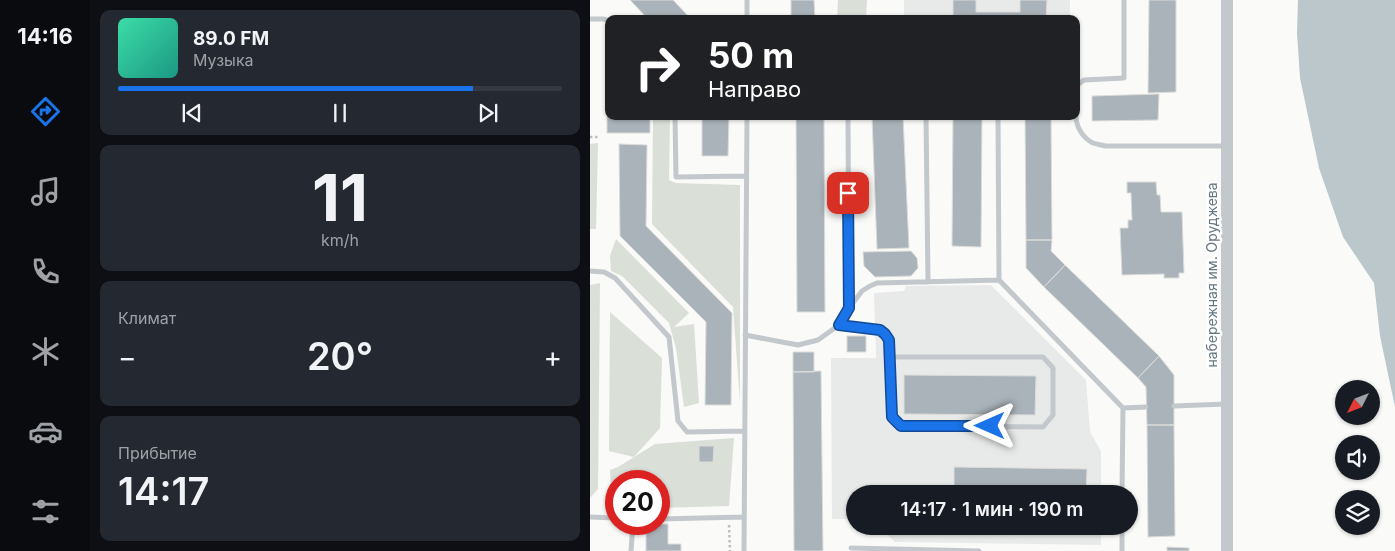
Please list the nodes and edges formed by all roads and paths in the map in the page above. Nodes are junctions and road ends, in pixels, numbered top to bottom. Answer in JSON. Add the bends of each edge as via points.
{"nodes":[{"id":1,"x":747,"y":0,"type":"edge"},
{"id":2,"x":1124,"y":0,"type":"edge"},
{"id":3,"x":1227,"y":0,"type":"edge"},
{"id":4,"x":747,"y":15,"type":"edge"},
{"id":5,"x":590,"y":19,"type":"edge"},
{"id":6,"x":605,"y":19,"type":"edge"},
{"id":7,"x":1080,"y":83,"type":"edge"},
{"id":8,"x":675,"y":120,"type":"edge"},
{"id":9,"x":747,"y":120,"type":"edge"},
{"id":10,"x":848,"y":120,"type":"edge"},
{"id":11,"x":926,"y":120,"type":"edge"},
{"id":12,"x":998,"y":120,"type":"edge"},
{"id":13,"x":1076,"y":120,"type":"edge"},
{"id":14,"x":590,"y":137,"type":"edge"},
{"id":15,"x":600,"y":137,"type":"dead end"},
{"id":16,"x":1227,"y":146,"type":"junction"},
{"id":17,"x":746,"y":176,"type":"junction"},
{"id":18,"x":590,"y":271,"type":"edge"},
{"id":19,"x":999,"y":280,"type":"junction"},
{"id":20,"x":928,"y":282,"type":"junction"},
{"id":21,"x":849,"y":308,"type":"junction"},
{"id":22,"x":839,"y":325,"type":"junction"},
{"id":23,"x":745,"y":335,"type":"junction"},
{"id":24,"x":890,"y":357,"type":"junction"},
{"id":25,"x":1227,"y":404,"type":"junction"},
{"id":26,"x":1174,"y":406,"type":"dead end"},
{"id":27,"x":1146,"y":407,"type":"dead end"},
{"id":28,"x":1123,"y":408,"type":"junction"},
{"id":29,"x":744,"y":430,"type":"junction"},
{"id":30,"x":1122,"y":485,"type":"edge"},
{"id":31,"x":590,"y":517,"type":"edge"},
{"id":32,"x":729,"y":517,"type":"junction"},
{"id":33,"x":744,"y":517,"type":"junction"},
{"id":34,"x":605,"y":518,"type":"edge"},
{"id":35,"x":670,"y":519,"type":"edge"},
{"id":36,"x":632,"y":535,"type":"edge"},
{"id":37,"x":1122,"y":535,"type":"edge"},
{"id":38,"x":851,"y":548,"type":"dead end"},
{"id":39,"x":631,"y":551,"type":"edge"},
{"id":40,"x":730,"y":551,"type":"edge"},
{"id":41,"x":744,"y":551,"type":"edge"},
{"id":42,"x":979,"y":551,"type":"edge"},
{"id":43,"x":1122,"y":551,"type":"edge"},
{"id":44,"x":1227,"y":551,"type":"edge"}],
"edges":[{"from":1,"to":4,"type":"lane"},
{"from":2,"to":7,"type":"lane","via":[[1124,78],[1084,80]]},
{"from":3,"to":16,"type":"street","name":"набережная им. Оруджева"},
{"from":5,"to":6,"type":"lane"},
{"from":8,"to":17,"type":"lane","via":[[676,177]]},
{"from":9,"to":17,"type":"lane"},
{"from":10,"to":21,"type":"lane"},
{"from":11,"to":20,"type":"lane"},
{"from":12,"to":19,"type":"lane"},
{"from":13,"to":16,"type":"lane","via":[[1082,135],[1105,146]]},
{"from":14,"to":15,"type":"path"},
{"from":16,"to":25,"type":"street","name":"набережная им. Оруджева"},
{"from":17,"to":23,"type":"lane"},
{"from":18,"to":29,"type":"lane","via":[[604,272],[615,278],[669,337],[678,421],[687,432]]},
{"from":19,"to":20,"type":"lane"},
{"from":19,"to":28,"type":"lane"},
{"from":20,"to":21,"type":"lane","via":[[877,283],[862,291]]},
{"from":21,"to":22,"type":"lane"},
{"from":22,"to":23,"type":"lane","via":[[818,340],[798,345]]},
{"from":22,"to":24,"type":"lane","via":[[880,330],[889,340]]},
{"from":23,"to":29,"type":"lane"},
{"from":24,"to":24,"type":"lane","via":[[892,417],[901,426],[1043,427],[1053,415],[1053,368],[1043,357]]},
{"from":25,"to":26,"type":"lane"},
{"from":25,"to":44,"type":"street","name":"набережная им. Оруджева"},
{"from":27,"to":28,"type":"lane"},
{"from":28,"to":30,"type":"lane"},
{"from":29,"to":33,"type":"lane"},
{"from":31,"to":34,"type":"lane"},
{"from":32,"to":33,"type":"lane"},
{"from":32,"to":35,"type":"lane"},
{"from":32,"to":40,"type":"path"},
{"from":33,"to":41,"type":"lane"},
{"from":36,"to":39,"type":"lane"},
{"from":37,"to":43,"type":"lane"},
{"from":38,"to":42,"type":"lane"}]}
